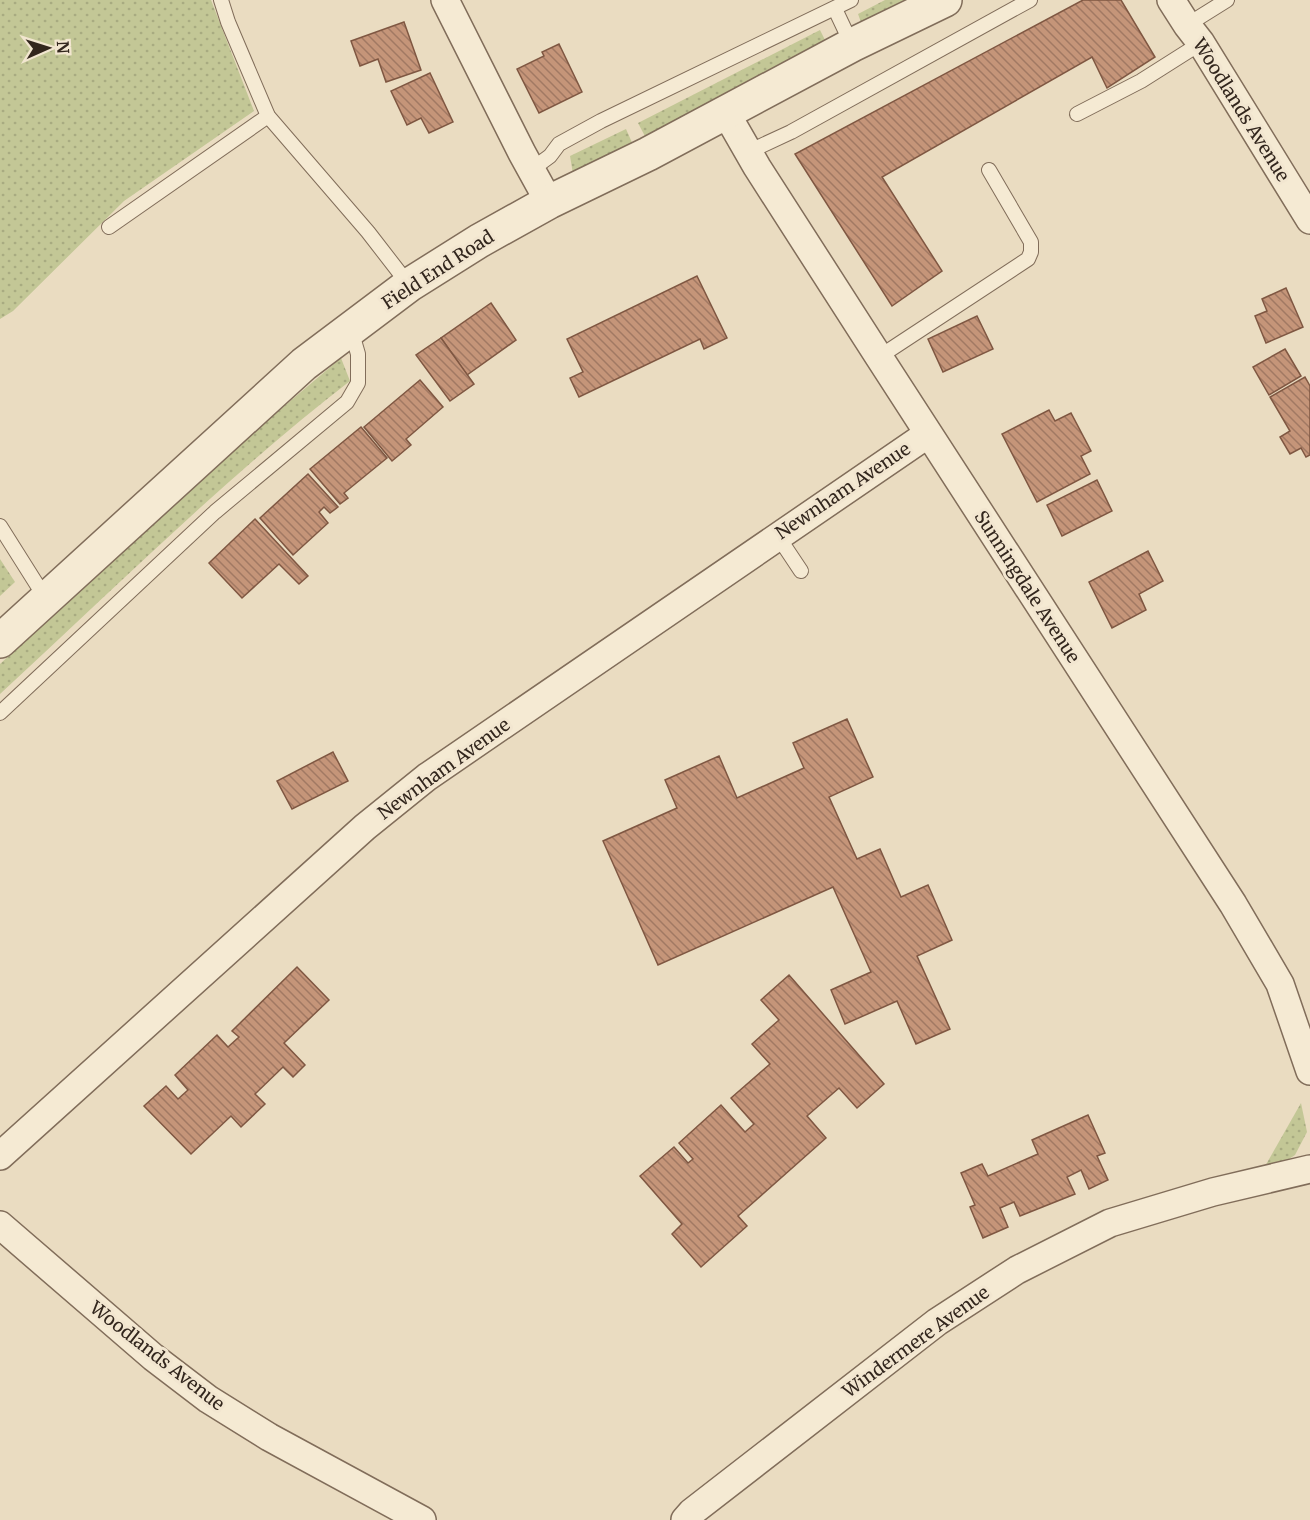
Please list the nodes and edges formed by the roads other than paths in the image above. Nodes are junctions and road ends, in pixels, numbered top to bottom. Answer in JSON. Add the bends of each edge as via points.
{"nodes":[{"id":1,"x":221,"y":0,"type":"edge"},
{"id":2,"x":445,"y":0,"type":"edge"},
{"id":3,"x":851,"y":0,"type":"edge"},
{"id":4,"x":945,"y":0,"type":"edge"},
{"id":5,"x":1030,"y":0,"type":"edge"},
{"id":6,"x":1172,"y":0,"type":"edge"},
{"id":7,"x":1227,"y":0,"type":"edge"},
{"id":8,"x":835,"y":9,"type":"junction"},
{"id":9,"x":1194,"y":34,"type":"junction"},
{"id":10,"x":852,"y":45,"type":"junction"},
{"id":11,"x":726,"y":112,"type":"junction"},
{"id":12,"x":1077,"y":114,"type":"dead end"},
{"id":13,"x":268,"y":116,"type":"junction"},
{"id":14,"x":750,"y":151,"type":"junction"},
{"id":15,"x":531,"y":170,"type":"junction"},
{"id":16,"x":989,"y":170,"type":"dead end"},
{"id":17,"x":549,"y":202,"type":"junction"},
{"id":18,"x":1310,"y":220,"type":"edge"},
{"id":19,"x":109,"y":226,"type":"dead end"},
{"id":20,"x":409,"y":285,"type":"junction"},
{"id":21,"x":351,"y":330,"type":"junction"},
{"id":22,"x":879,"y":357,"type":"junction"},
{"id":23,"x":928,"y":434,"type":"junction"},
{"id":24,"x":0,"y":526,"type":"edge"},
{"id":25,"x":777,"y":535,"type":"junction"},
{"id":26,"x":801,"y":571,"type":"dead end"},
{"id":27,"x":46,"y":599,"type":"junction"},
{"id":28,"x":0,"y":641,"type":"edge"},
{"id":29,"x":0,"y":712,"type":"edge"},
{"id":30,"x":1310,"y":1071,"type":"edge"},
{"id":31,"x":0,"y":1155,"type":"edge"},
{"id":32,"x":1310,"y":1169,"type":"edge"},
{"id":33,"x":0,"y":1225,"type":"edge"},
{"id":34,"x":422,"y":1520,"type":"edge"},
{"id":35,"x":685,"y":1520,"type":"edge"}],
"edges":[{"from":1,"to":13,"type":"lane"},
{"from":2,"to":15,"type":"street"},
{"from":3,"to":8,"type":"lane"},
{"from":4,"to":10,"type":"street","name":"Field End Road"},
{"from":5,"to":14,"type":"lane"},
{"from":6,"to":9,"type":"street","name":"Woodlands Avenue"},
{"from":7,"to":9,"type":"lane"},
{"from":8,"to":10,"type":"lane"},
{"from":8,"to":15,"type":"lane","via":[[601,121],[559,144]]},
{"from":9,"to":12,"type":"lane","via":[[1141,81]]},
{"from":9,"to":18,"type":"street","name":"Woodlands Avenue"},
{"from":10,"to":11,"type":"street","name":"Field End Road"},
{"from":11,"to":14,"type":"street","name":"Sunningdale Avenue"},
{"from":11,"to":17,"type":"street","name":"Field End Road"},
{"from":13,"to":19,"type":"lane"},
{"from":13,"to":20,"type":"lane"},
{"from":14,"to":22,"type":"street","name":"Sunningdale Avenue"},
{"from":15,"to":17,"type":"street"},
{"from":16,"to":22,"type":"lane","via":[[1031,242],[1028,260]]},
{"from":17,"to":20,"type":"street","name":"Field End Road"},
{"from":20,"to":21,"type":"street","name":"Field End Road"},
{"from":21,"to":27,"type":"street","name":"Field End Road","via":[[304,364]]},
{"from":21,"to":29,"type":"lane","via":[[358,354],[358,383],[347,402],[215,512]]},
{"from":22,"to":23,"type":"street","name":"Sunningdale Avenue"},
{"from":23,"to":25,"type":"street","name":"Newnham Avenue"},
{"from":23,"to":30,"type":"street","name":"Sunningdale Avenue","via":[[1233,904],[1280,984]]},
{"from":24,"to":27,"type":"lane"},
{"from":25,"to":26,"type":"lane"},
{"from":25,"to":31,"type":"street","name":"Newnham Avenue","via":[[427,777],[365,827]]},
{"from":27,"to":28,"type":"street","name":"Field End Road"},
{"from":32,"to":35,"type":"street","name":"Windermere Avenue","via":[[1213,1192],[1110,1223],[1017,1270],[937,1322]]},
{"from":33,"to":34,"type":"street","name":"Woodlands Avenue","via":[[153,1357],[208,1399],[268,1437]]}]}
